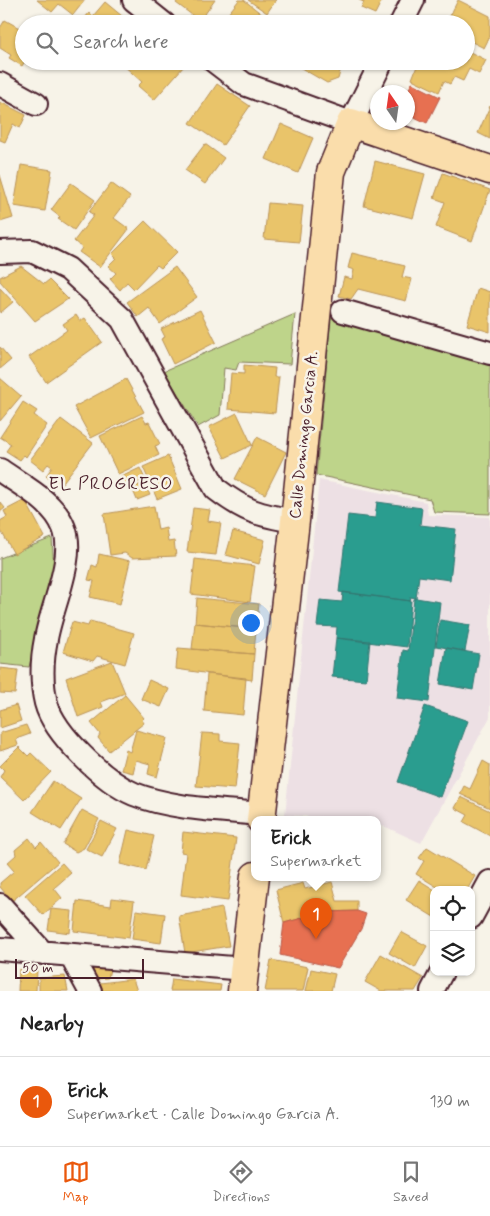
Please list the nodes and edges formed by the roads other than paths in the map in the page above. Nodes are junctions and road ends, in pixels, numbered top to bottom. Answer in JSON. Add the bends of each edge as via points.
{"nodes":[{"id":1,"x":134,"y":0,"type":"edge"},
{"id":2,"x":414,"y":0,"type":"edge"},
{"id":3,"x":153,"y":15,"type":"edge"},
{"id":4,"x":406,"y":15,"type":"edge"},
{"id":5,"x":226,"y":70,"type":"edge"},
{"id":6,"x":378,"y":70,"type":"edge"},
{"id":7,"x":0,"y":84,"type":"edge"},
{"id":8,"x":36,"y":104,"type":"dead end"},
{"id":9,"x":351,"y":123,"type":"junction"},
{"id":10,"x":490,"y":170,"type":"edge"},
{"id":11,"x":0,"y":252,"type":"edge"},
{"id":12,"x":343,"y":311,"type":"dead end"},
{"id":13,"x":490,"y":353,"type":"edge"},
{"id":14,"x":0,"y":470,"type":"edge"},
{"id":15,"x":295,"y":521,"type":"junction"},
{"id":16,"x":254,"y":816,"type":"edge"},
{"id":17,"x":261,"y":816,"type":"edge"},
{"id":18,"x":254,"y":881,"type":"edge"},
{"id":19,"x":490,"y":882,"type":"edge"},
{"id":20,"x":0,"y":906,"type":"edge"},
{"id":21,"x":475,"y":910,"type":"edge"},
{"id":22,"x":0,"y":949,"type":"edge"},
{"id":23,"x":43,"y":953,"type":"junction"},
{"id":24,"x":71,"y":956,"type":"junction"},
{"id":25,"x":440,"y":976,"type":"edge"},
{"id":26,"x":243,"y":980,"type":"edge"},
{"id":27,"x":90,"y":991,"type":"edge"},
{"id":28,"x":432,"y":991,"type":"edge"}],
"edges":[{"from":1,"to":3,"type":"street"},
{"from":2,"to":4,"type":"street"},
{"from":5,"to":9,"type":"street","via":[[244,84]]},
{"from":6,"to":9,"type":"street","name":"Calle Domingo Garcia A."},
{"from":7,"to":8,"type":"street"},
{"from":9,"to":10,"type":"main road"},
{"from":9,"to":15,"type":"main road","name":"Calle Domingo Garcia A.","via":[[330,172]]},
{"from":11,"to":15,"type":"street","via":[[32,251],[68,269],[97,295],[122,319],[216,489],[239,507]]},
{"from":12,"to":13,"type":"street"},
{"from":14,"to":16,"type":"street","via":[[55,512],[67,538],[64,574],[46,638],[42,675],[46,704],[59,728],[104,775],[134,794],[185,806]]},
{"from":15,"to":17,"type":"main road","name":"Calle Domingo Garcia A."},
{"from":18,"to":26,"type":"main road"},
{"from":19,"to":21,"type":"street"},
{"from":20,"to":23,"type":"street"},
{"from":22,"to":23,"type":"street"},
{"from":23,"to":24,"type":"street"},
{"from":24,"to":26,"type":"street"},
{"from":24,"to":27,"type":"street"},
{"from":25,"to":28,"type":"street"}]}
